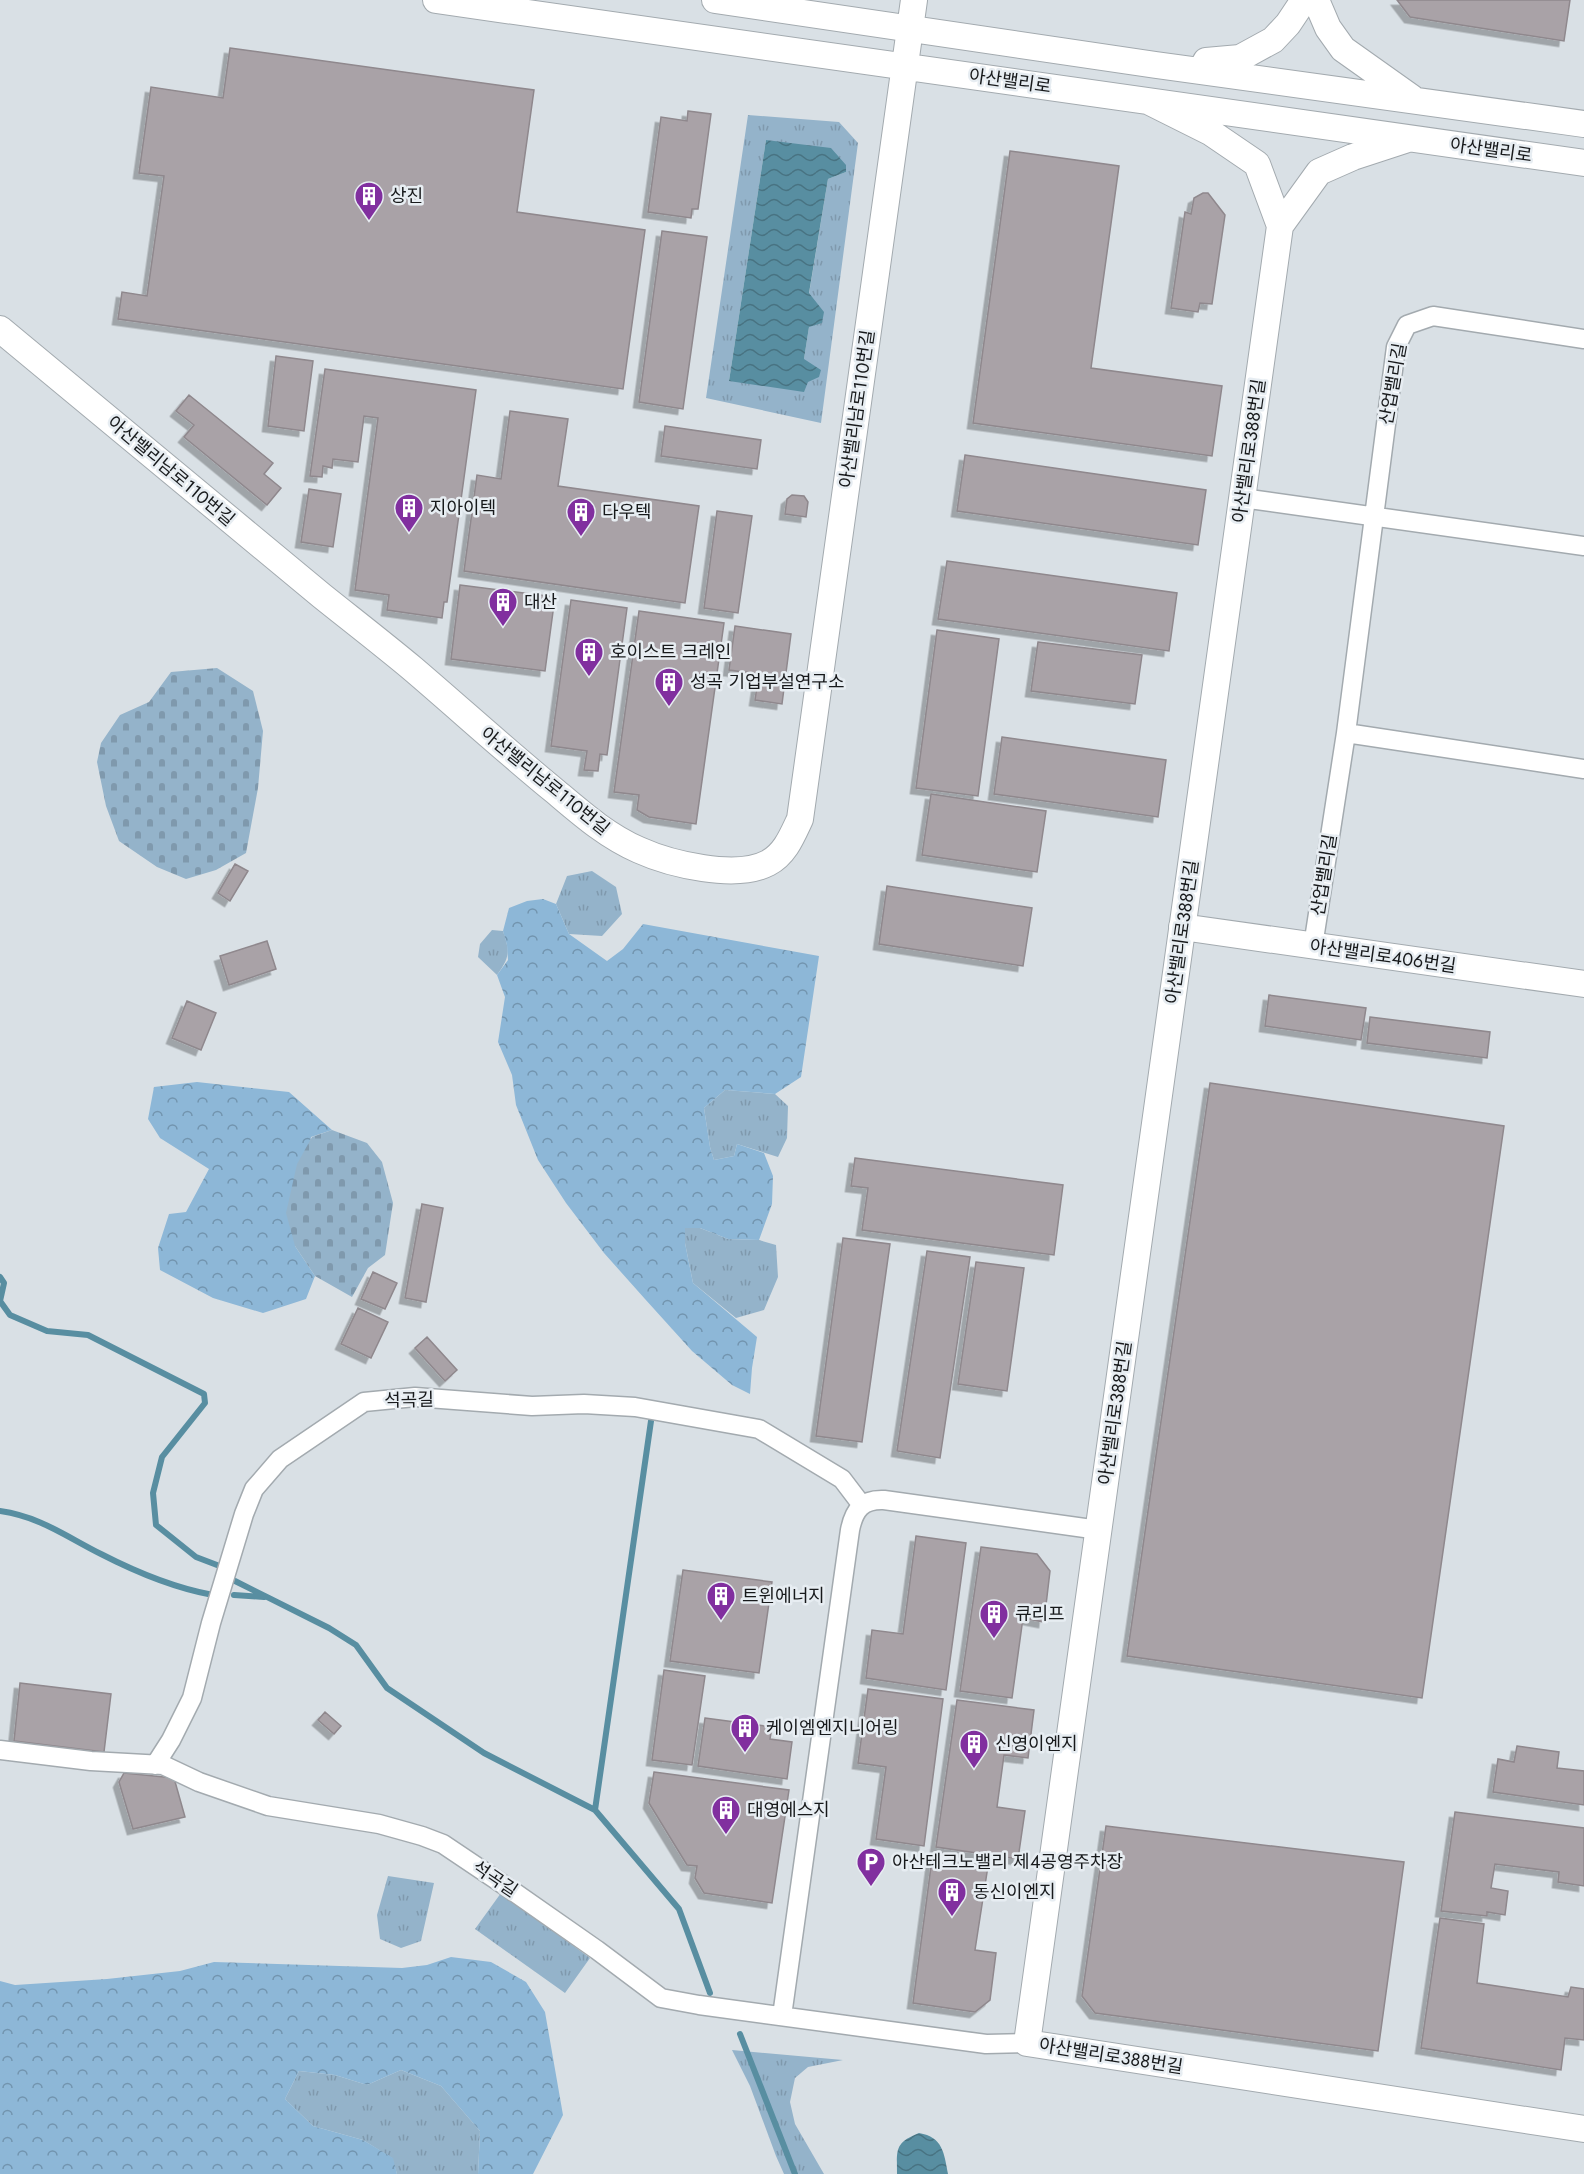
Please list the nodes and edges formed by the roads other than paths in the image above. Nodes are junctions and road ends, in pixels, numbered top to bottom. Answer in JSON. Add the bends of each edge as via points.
{"nodes":[{"id":1,"x":436,"y":0,"type":"edge"},
{"id":2,"x":715,"y":0,"type":"edge"},
{"id":3,"x":914,"y":0,"type":"edge"},
{"id":4,"x":1304,"y":0,"type":"edge"},
{"id":5,"x":1316,"y":0,"type":"edge"},
{"id":6,"x":910,"y":28,"type":"junction"},
{"id":7,"x":1156,"y":65,"type":"junction"},
{"id":8,"x":905,"y":66,"type":"junction"},
{"id":9,"x":1416,"y":100,"type":"junction"},
{"id":10,"x":1150,"y":102,"type":"junction"},
{"id":11,"x":1584,"y":124,"type":"edge"},
{"id":12,"x":1411,"y":138,"type":"junction"},
{"id":13,"x":1584,"y":163,"type":"edge"},
{"id":14,"x":1280,"y":226,"type":"junction"},
{"id":15,"x":0,"y":329,"type":"edge"},
{"id":16,"x":1584,"y":339,"type":"edge"},
{"id":17,"x":1242,"y":498,"type":"junction"},
{"id":18,"x":1372,"y":517,"type":"junction"},
{"id":19,"x":1584,"y":546,"type":"edge"},
{"id":20,"x":1346,"y":733,"type":"junction"},
{"id":21,"x":1584,"y":769,"type":"edge"},
{"id":22,"x":1182,"y":927,"type":"junction"},
{"id":23,"x":1313,"y":946,"type":"junction"},
{"id":24,"x":1584,"y":984,"type":"edge"},
{"id":25,"x":861,"y":1504,"type":"junction"},
{"id":26,"x":1099,"y":1530,"type":"junction"},
{"id":27,"x":0,"y":1750,"type":"edge"},
{"id":28,"x":155,"y":1765,"type":"junction"},
{"id":29,"x":782,"y":2016,"type":"junction"},
{"id":30,"x":1028,"y":2043,"type":"junction"},
{"id":31,"x":1584,"y":2129,"type":"edge"}],
"edges":[{"from":1,"to":8,"type":"street","name":"아산밸리로"},
{"from":2,"to":6,"type":"street","name":"아산밸리로"},
{"from":3,"to":6,"type":"street","name":"아산밸리남로110번길"},
{"from":4,"to":7,"type":"street","via":[[1273,40],[1240,58]]},
{"from":5,"to":9,"type":"street","via":[[1328,28],[1343,49]]},
{"from":6,"to":7,"type":"street","name":"아산밸리로"},
{"from":6,"to":8,"type":"street","name":"아산밸리남로110번길"},
{"from":7,"to":9,"type":"street","name":"아산밸리로"},
{"from":8,"to":10,"type":"street","name":"아산밸리로"},
{"from":8,"to":15,"type":"street","name":"아산밸리남로110번길","via":[[800,819],[781,854],[749,870],[724,870],[659,858],[603,831]]},
{"from":9,"to":11,"type":"street","name":"아산밸리로"},
{"from":10,"to":12,"type":"street","name":"아산밸리로"},
{"from":10,"to":14,"type":"street","via":[[1210,132],[1257,164]]},
{"from":12,"to":13,"type":"street","name":"아산밸리로"},
{"from":12,"to":14,"type":"street","via":[[1319,172]]},
{"from":14,"to":17,"type":"street","name":"아산밸리로388번길"},
{"from":16,"to":18,"type":"street","name":"산업밸리길","via":[[1432,316],[1407,325],[1396,347]]},
{"from":17,"to":18,"type":"street"},
{"from":17,"to":22,"type":"street","name":"아산밸리로388번길"},
{"from":18,"to":19,"type":"street"},
{"from":18,"to":20,"type":"street","name":"산업밸리길"},
{"from":20,"to":21,"type":"street"},
{"from":20,"to":23,"type":"street","name":"산업밸리길"},
{"from":22,"to":23,"type":"street","name":"아산밸리로406번길"},
{"from":22,"to":26,"type":"street","name":"아산밸리로388번길"},
{"from":23,"to":24,"type":"street","name":"아산밸리로406번길"},
{"from":25,"to":26,"type":"street","via":[[884,1500]]},
{"from":25,"to":28,"type":"street","name":"석곡길","via":[[842,1479],[759,1429],[635,1407],[532,1406],[415,1397],[364,1402],[280,1459],[254,1489],[211,1623],[192,1698]]},
{"from":25,"to":29,"type":"street","via":[[850,1530]]},
{"from":26,"to":30,"type":"street","name":"아산밸리로388번길"},
{"from":27,"to":28,"type":"street","name":"석곡길"},
{"from":28,"to":29,"type":"street","name":"석곡길","via":[[268,1806],[379,1824],[443,1844],[661,1998]]},
{"from":29,"to":30,"type":"street","name":"석곡길","via":[[986,2044]]},
{"from":30,"to":31,"type":"street","name":"아산밸리로388번길"}]}
